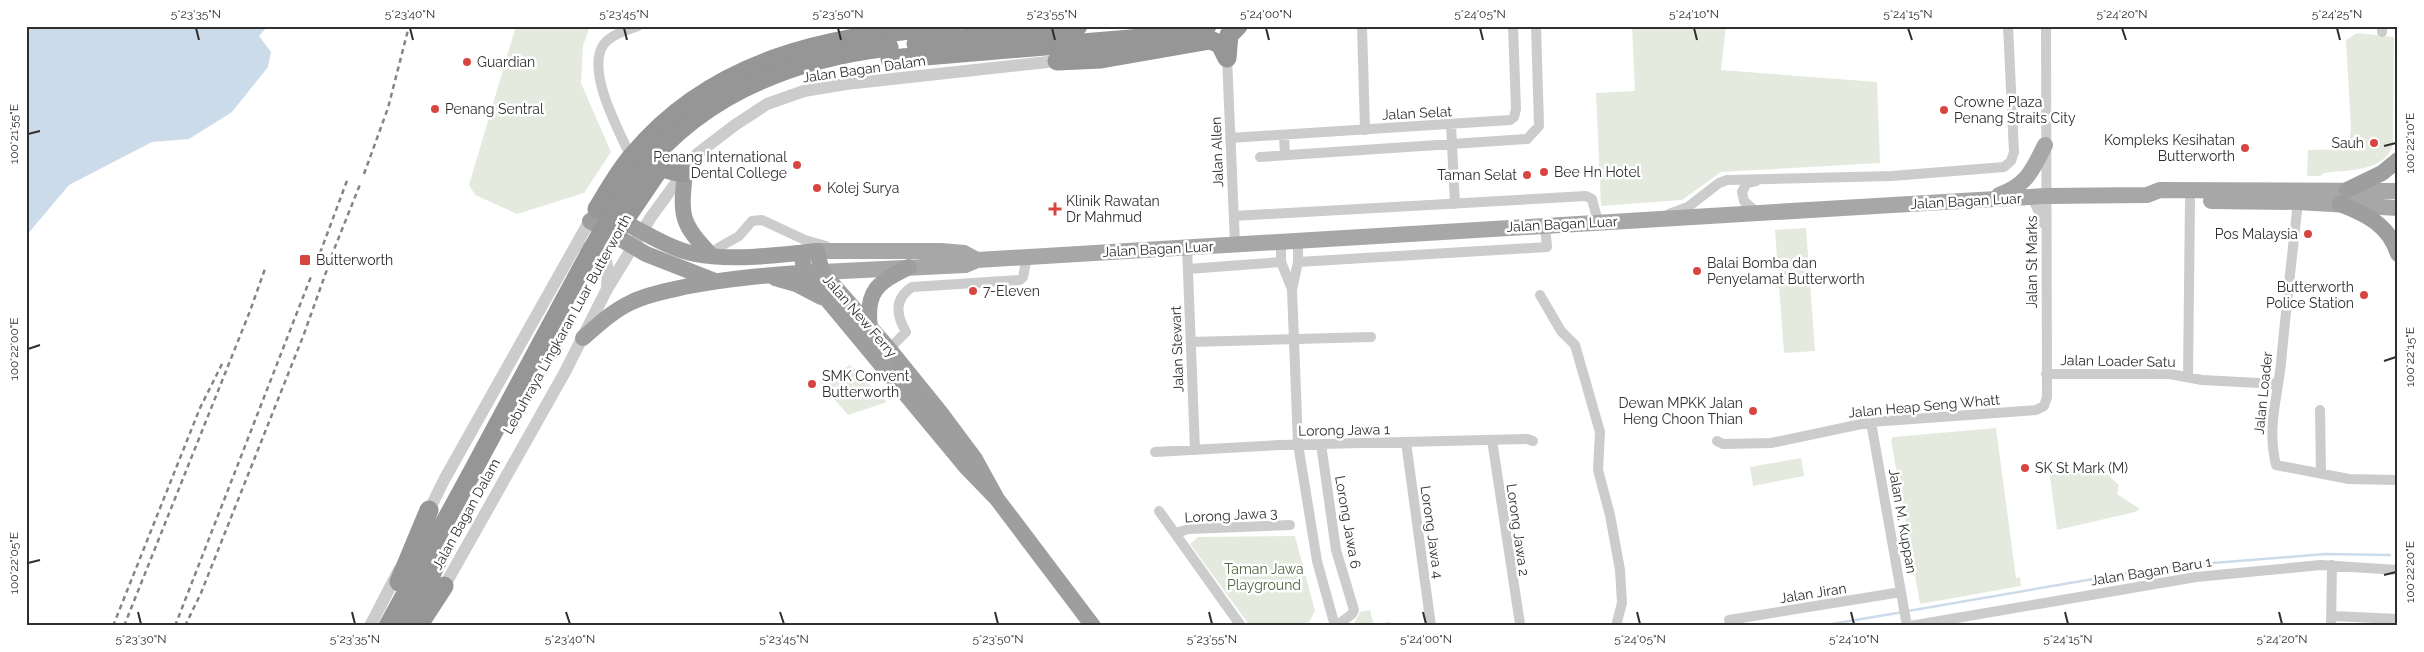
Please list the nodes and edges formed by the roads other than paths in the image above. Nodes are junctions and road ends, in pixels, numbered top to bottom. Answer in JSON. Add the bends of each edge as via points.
{"nodes":[{"id":1,"x":638,"y":26,"type":"edge"},
{"id":2,"x":952,"y":26,"type":"edge"},
{"id":3,"x":1078,"y":26,"type":"edge"},
{"id":4,"x":1238,"y":26,"type":"edge"},
{"id":5,"x":1362,"y":26,"type":"edge"},
{"id":6,"x":1513,"y":26,"type":"edge"},
{"id":7,"x":1536,"y":26,"type":"edge"},
{"id":8,"x":2010,"y":26,"type":"edge"},
{"id":9,"x":2046,"y":26,"type":"edge"},
{"id":10,"x":1200,"y":28,"type":"edge"},
{"id":11,"x":890,"y":53,"type":"junction"},
{"id":12,"x":1227,"y":58,"type":"junction"},
{"id":13,"x":1057,"y":61,"type":"junction"},
{"id":14,"x":1451,"y":125,"type":"junction"},
{"id":15,"x":1365,"y":130,"type":"junction"},
{"id":16,"x":653,"y":134,"type":"junction"},
{"id":17,"x":1284,"y":135,"type":"junction"},
{"id":18,"x":1230,"y":138,"type":"junction"},
{"id":19,"x":1452,"y":145,"type":"junction"},
{"id":20,"x":2045,"y":145,"type":"junction"},
{"id":21,"x":1285,"y":155,"type":"junction"},
{"id":22,"x":1260,"y":156,"type":"dead end"},
{"id":23,"x":631,"y":157,"type":"junction"},
{"id":24,"x":2398,"y":160,"type":"edge"},
{"id":25,"x":685,"y":173,"type":"junction"},
{"id":26,"x":1767,"y":180,"type":"junction"},
{"id":27,"x":2398,"y":191,"type":"edge"},
{"id":28,"x":2147,"y":195,"type":"junction"},
{"id":29,"x":2039,"y":197,"type":"junction"},
{"id":30,"x":2344,"y":197,"type":"junction"},
{"id":31,"x":1988,"y":200,"type":"junction"},
{"id":32,"x":2190,"y":200,"type":"junction"},
{"id":33,"x":2298,"y":202,"type":"junction"},
{"id":34,"x":1455,"y":204,"type":"junction"},
{"id":35,"x":2398,"y":208,"type":"edge"},
{"id":36,"x":1757,"y":213,"type":"junction"},
{"id":37,"x":593,"y":215,"type":"junction"},
{"id":38,"x":1234,"y":216,"type":"junction"},
{"id":39,"x":1657,"y":219,"type":"junction"},
{"id":40,"x":1598,"y":222,"type":"junction"},
{"id":41,"x":1545,"y":226,"type":"junction"},
{"id":42,"x":642,"y":231,"type":"junction"},
{"id":43,"x":1298,"y":240,"type":"junction"},
{"id":44,"x":1281,"y":242,"type":"junction"},
{"id":45,"x":1235,"y":244,"type":"junction"},
{"id":46,"x":632,"y":246,"type":"junction"},
{"id":47,"x":1187,"y":247,"type":"junction"},
{"id":48,"x":573,"y":248,"type":"junction"},
{"id":49,"x":817,"y":251,"type":"junction"},
{"id":50,"x":844,"y":251,"type":"junction"},
{"id":51,"x":801,"y":253,"type":"junction"},
{"id":52,"x":2398,"y":254,"type":"edge"},
{"id":53,"x":712,"y":256,"type":"junction"},
{"id":54,"x":1027,"y":257,"type":"junction"},
{"id":55,"x":977,"y":260,"type":"junction"},
{"id":56,"x":1281,"y":262,"type":"junction"},
{"id":57,"x":1298,"y":262,"type":"junction"},
{"id":58,"x":909,"y":267,"type":"junction"},
{"id":59,"x":1188,"y":269,"type":"junction"},
{"id":60,"x":813,"y":272,"type":"junction"},
{"id":61,"x":759,"y":275,"type":"junction"},
{"id":62,"x":715,"y":281,"type":"junction"},
{"id":63,"x":607,"y":290,"type":"junction"},
{"id":64,"x":1292,"y":290,"type":"junction"},
{"id":65,"x":1540,"y":294,"type":"dead end"},
{"id":66,"x":833,"y":306,"type":"junction"},
{"id":67,"x":870,"y":327,"type":"junction"},
{"id":68,"x":1371,"y":337,"type":"dead end"},
{"id":69,"x":583,"y":338,"type":"junction"},
{"id":70,"x":1294,"y":338,"type":"junction"},
{"id":71,"x":1191,"y":342,"type":"junction"},
{"id":72,"x":889,"y":349,"type":"junction"},
{"id":73,"x":2046,"y":374,"type":"junction"},
{"id":74,"x":2188,"y":377,"type":"junction"},
{"id":75,"x":2278,"y":384,"type":"junction"},
{"id":76,"x":2044,"y":406,"type":"joint"},
{"id":77,"x":2320,"y":410,"type":"dead end"},
{"id":78,"x":1871,"y":422,"type":"junction"},
{"id":79,"x":1492,"y":440,"type":"junction"},
{"id":80,"x":1533,"y":441,"type":"dead end"},
{"id":81,"x":1717,"y":441,"type":"dead end"},
{"id":82,"x":1406,"y":442,"type":"junction"},
{"id":83,"x":1298,"y":444,"type":"junction"},
{"id":84,"x":1321,"y":444,"type":"junction"},
{"id":85,"x":1195,"y":450,"type":"junction"},
{"id":86,"x":1155,"y":452,"type":"dead end"},
{"id":87,"x":2321,"y":473,"type":"junction"},
{"id":88,"x":474,"y":479,"type":"junction"},
{"id":89,"x":2398,"y":480,"type":"edge"},
{"id":90,"x":997,"y":499,"type":"junction"},
{"id":91,"x":429,"y":510,"type":"junction"},
{"id":92,"x":1159,"y":511,"type":"dead end"},
{"id":93,"x":1290,"y":525,"type":"dead end"},
{"id":94,"x":1174,"y":533,"type":"junction"},
{"id":95,"x":2332,"y":565,"type":"junction"},
{"id":96,"x":2398,"y":570,"type":"edge"},
{"id":97,"x":444,"y":586,"type":"junction"},
{"id":98,"x":1902,"y":592,"type":"junction"},
{"id":99,"x":1907,"y":619,"type":"edge"},
{"id":100,"x":2398,"y":619,"type":"edge"},
{"id":101,"x":2331,"y":621,"type":"edge"},
{"id":102,"x":1618,"y":622,"type":"dead end"},
{"id":103,"x":1730,"y":623,"type":"edge"},
{"id":104,"x":1520,"y":624,"type":"dead end"},
{"id":105,"x":370,"y":626,"type":"edge"},
{"id":106,"x":384,"y":626,"type":"edge"},
{"id":107,"x":388,"y":626,"type":"edge"},
{"id":108,"x":407,"y":626,"type":"edge"},
{"id":109,"x":418,"y":626,"type":"edge"},
{"id":110,"x":425,"y":626,"type":"edge"},
{"id":111,"x":1094,"y":626,"type":"edge"},
{"id":112,"x":1241,"y":626,"type":"edge"},
{"id":113,"x":1336,"y":626,"type":"edge"},
{"id":114,"x":1431,"y":626,"type":"edge"}],
"edges":[{"from":1,"to":23,"type":"street","via":[[609,39],[599,54],[597,64],[600,83]]},
{"from":2,"to":16,"type":"highway","via":[[870,35],[760,62],[718,83]]},
{"from":3,"to":11,"type":"highway","name":"Lebuhraya Lingkaran Luar Butterworth"},
{"from":4,"to":12,"type":"highway","via":[[1229,35]]},
{"from":5,"to":15,"type":"street"},
{"from":6,"to":14,"type":"street","name":"Jalan Selat","via":[[1514,117],[1504,121]]},
{"from":7,"to":19,"type":"street","via":[[1538,129],[1524,140]]},
{"from":8,"to":26,"type":"street","via":[[2014,152],[2004,167],[1892,176]]},
{"from":9,"to":20,"type":"street","name":"Jalan St Marks"},
{"from":10,"to":11,"type":"highway","name":"Lebuhraya Lingkaran Luar Butterworth","via":[[1110,41]]},
{"from":10,"to":13,"type":"highway","via":[[1145,44]]},
{"from":11,"to":88,"type":"highway","name":"Lebuhraya Lingkaran Luar Butterworth","bridge":true,"via":[[766,89],[733,107],[684,144],[655,174],[610,242]]},
{"from":12,"to":13,"type":"highway","via":[[1220,44],[1210,40],[1101,59]]},
{"from":12,"to":18,"type":"street","name":"Jalan Allen"},
{"from":13,"to":25,"type":"street","name":"Jalan Bagan Dalam","via":[[804,91],[767,104],[735,125],[697,154]]},
{"from":14,"to":15,"type":"street","name":"Jalan Selat"},
{"from":14,"to":19,"type":"street"},
{"from":15,"to":17,"type":"street","name":"Jalan Selat"},
{"from":16,"to":23,"type":"highway"},
{"from":16,"to":25,"type":"highway","via":[[649,145],[654,162],[662,168]]},
{"from":17,"to":18,"type":"street","name":"Jalan Selat"},
{"from":17,"to":21,"type":"street"},
{"from":18,"to":38,"type":"street","name":"Jalan Allen"},
{"from":19,"to":21,"type":"street"},
{"from":19,"to":34,"type":"street"},
{"from":20,"to":29,"type":"street","name":"Jalan St Marks"},
{"from":20,"to":31,"type":"main road","via":[[2033,170],[2021,184]]},
{"from":21,"to":22,"type":"street"},
{"from":23,"to":37,"type":"highway"},
{"from":24,"to":30,"type":"highway"},
{"from":25,"to":42,"type":"street","name":"Jalan Bagan Dalam"},
{"from":25,"to":53,"type":"highway","via":[[684,218],[690,232]]},
{"from":26,"to":36,"type":"street","via":[[1747,182],[1742,192],[1744,201]]},
{"from":26,"to":39,"type":"street","via":[[1727,180],[1688,207]]},
{"from":27,"to":30,"type":"main road","name":"Jalan Bagan Luar"},
{"from":28,"to":29,"type":"main road","name":"Jalan Bagan Luar"},
{"from":28,"to":30,"type":"main road","name":"Jalan Bagan Luar","via":[[2160,190]]},
{"from":28,"to":32,"type":"main road","name":"Jalan Bagan Luar","via":[[2160,200]]},
{"from":29,"to":31,"type":"main road","name":"Jalan Bagan Luar"},
{"from":29,"to":73,"type":"street","name":"Jalan St Marks","via":[[2046,232]]},
{"from":30,"to":33,"type":"main road","name":"Jalan Bagan Luar"},
{"from":30,"to":35,"type":"main road","name":"Jalan Bagan Luar"},
{"from":30,"to":52,"type":"highway","via":[[2380,224],[2389,234]]},
{"from":31,"to":36,"type":"main road","name":"Jalan Bagan Luar"},
{"from":32,"to":33,"type":"main road","name":"Jalan Bagan Luar"},
{"from":32,"to":74,"type":"street"},
{"from":33,"to":75,"type":"street","name":"Jalan Loader"},
{"from":34,"to":38,"type":"street"},
{"from":34,"to":40,"type":"street","via":[[1586,196],[1592,201]]},
{"from":36,"to":39,"type":"main road","name":"Jalan Bagan Luar"},
{"from":37,"to":42,"type":"highway"},
{"from":37,"to":46,"type":"highway","name":"Jalan New Ferry"},
{"from":37,"to":48,"type":"street"},
{"from":38,"to":45,"type":"street","name":"Jalan Allen"},
{"from":39,"to":40,"type":"main road","name":"Jalan Bagan Luar"},
{"from":40,"to":41,"type":"main road","name":"Jalan Bagan Luar"},
{"from":41,"to":43,"type":"main road","name":"Jalan Bagan Luar"},
{"from":41,"to":57,"type":"street","via":[[1547,247]]},
{"from":42,"to":46,"type":"street","name":"Jalan Bagan Dalam"},
{"from":42,"to":53,"type":"highway","via":[[684,251]]},
{"from":43,"to":44,"type":"main road","name":"Jalan Bagan Luar"},
{"from":43,"to":57,"type":"street"},
{"from":44,"to":45,"type":"main road","name":"Jalan Bagan Luar"},
{"from":44,"to":56,"type":"street"},
{"from":45,"to":47,"type":"main road","name":"Jalan Bagan Luar"},
{"from":46,"to":62,"type":"highway","name":"Jalan New Ferry"},
{"from":46,"to":63,"type":"street","name":"Jalan Bagan Dalam"},
{"from":47,"to":54,"type":"main road","name":"Jalan Bagan Luar"},
{"from":47,"to":59,"type":"street","name":"Jalan Stewart"},
{"from":48,"to":63,"type":"street","via":[[588,247],[603,254],[608,271]]},
{"from":48,"to":91,"type":"street"},
{"from":49,"to":50,"type":"main road","name":"Jalan Bagan Luar"},
{"from":49,"to":51,"type":"highway"},
{"from":49,"to":60,"type":"highway","name":"Jalan New Ferry"},
{"from":50,"to":53,"type":"street","via":[[805,240],[762,220],[752,221],[739,236],[718,248]]},
{"from":50,"to":55,"type":"main road","name":"Jalan Bagan Luar","via":[[941,251],[964,253]]},
{"from":51,"to":53,"type":"highway"},
{"from":51,"to":60,"type":"highway","name":"Jalan New Ferry"},
{"from":54,"to":55,"type":"main road","name":"Jalan Bagan Luar"},
{"from":54,"to":72,"type":"street","via":[[1026,270],[1020,280],[912,287],[905,292],[897,308],[906,332]]},
{"from":55,"to":58,"type":"main road","name":"Jalan Bagan Luar","via":[[965,265]]},
{"from":56,"to":59,"type":"street"},
{"from":56,"to":64,"type":"street"},
{"from":57,"to":64,"type":"street"},
{"from":58,"to":60,"type":"main road","name":"Jalan Bagan Luar"},
{"from":58,"to":67,"type":"highway","via":[[883,280],[875,289],[868,311]]},
{"from":59,"to":71,"type":"street","name":"Jalan Stewart"},
{"from":60,"to":61,"type":"highway","name":"Jalan New Ferry"},
{"from":60,"to":66,"type":"highway","name":"Jalan New Ferry"},
{"from":60,"to":67,"type":"highway","name":"Jalan New Ferry"},
{"from":61,"to":62,"type":"highway","name":"Jalan New Ferry"},
{"from":61,"to":66,"type":"highway","via":[[796,284]]},
{"from":62,"to":69,"type":"highway","via":[[654,294],[633,302]]},
{"from":63,"to":69,"type":"street","name":"Jalan Bagan Dalam"},
{"from":64,"to":70,"type":"street"},
{"from":65,"to":102,"type":"street","via":[[1561,331],[1575,345],[1600,432],[1598,470],[1620,570],[1622,603]]},
{"from":66,"to":90,"type":"highway","name":"Jalan New Ferry","via":[[966,467]]},
{"from":67,"to":72,"type":"highway","name":"Jalan New Ferry"},
{"from":68,"to":70,"type":"street"},
{"from":69,"to":97,"type":"street","name":"Jalan Bagan Dalam"},
{"from":70,"to":71,"type":"street"},
{"from":70,"to":83,"type":"street"},
{"from":71,"to":85,"type":"street","name":"Jalan Stewart"},
{"from":72,"to":90,"type":"highway","name":"Jalan New Ferry","via":[[975,459]]},
{"from":73,"to":74,"type":"street","name":"Jalan Loader Satu","via":[[2170,374]]},
{"from":73,"to":76,"type":"street","name":"Jalan St Marks"},
{"from":74,"to":75,"type":"street","name":"Jalan Loader Satu"},
{"from":75,"to":87,"type":"street","name":"Jalan Loader","via":[[2271,422],[2276,466]]},
{"from":76,"to":78,"type":"street","name":"Jalan Heap Seng Whatt","via":[[2036,410]]},
{"from":77,"to":87,"type":"street"},
{"from":78,"to":81,"type":"street","name":"Jalan Heap Seng Whatt","via":[[1763,444],[1723,444]]},
{"from":78,"to":98,"type":"street","name":"Jalan M. Kuppan"},
{"from":79,"to":80,"type":"street","name":"Lorong Jawa 1"},
{"from":79,"to":82,"type":"street","name":"Lorong Jawa 1"},
{"from":79,"to":104,"type":"street","name":"Lorong Jawa 2"},
{"from":82,"to":84,"type":"street","name":"Lorong Jawa 1"},
{"from":82,"to":114,"type":"street","name":"Lorong Jawa 4"},
{"from":83,"to":84,"type":"street","name":"Lorong Jawa 1"},
{"from":83,"to":85,"type":"street","name":"Lorong Jawa 1"},
{"from":83,"to":113,"type":"street","via":[[1316,561]]},
{"from":84,"to":113,"type":"street","name":"Lorong Jawa 6","via":[[1336,550],[1354,610]]},
{"from":85,"to":86,"type":"street","name":"Lorong Jawa 1"},
{"from":87,"to":89,"type":"street","name":"Jalan Loader","via":[[2349,479]]},
{"from":88,"to":107,"type":"highway","name":"Lebuhraya Lingkaran Luar Butterworth"},
{"from":88,"to":108,"type":"highway","name":"Lebuhraya Lingkaran Luar Butterworth"},
{"from":90,"to":111,"type":"highway","name":"Jalan New Ferry"},
{"from":91,"to":105,"type":"street"},
{"from":91,"to":106,"type":"highway"},
{"from":92,"to":94,"type":"street"},
{"from":93,"to":94,"type":"street","name":"Lorong Jawa 3","via":[[1189,529]]},
{"from":94,"to":112,"type":"street"},
{"from":95,"to":96,"type":"street","name":"Jalan Bagan Baru 1"},
{"from":95,"to":99,"type":"street","name":"Jalan Bagan Baru 1","via":[[2166,580]]},
{"from":95,"to":101,"type":"street"},
{"from":97,"to":109,"type":"highway"},
{"from":97,"to":110,"type":"street","name":"Jalan Bagan Dalam"},
{"from":98,"to":99,"type":"street","name":"Jalan M. Kuppan"},
{"from":98,"to":103,"type":"street","name":"Jalan Jiran"},
{"from":100,"to":101,"type":"street"}]}
